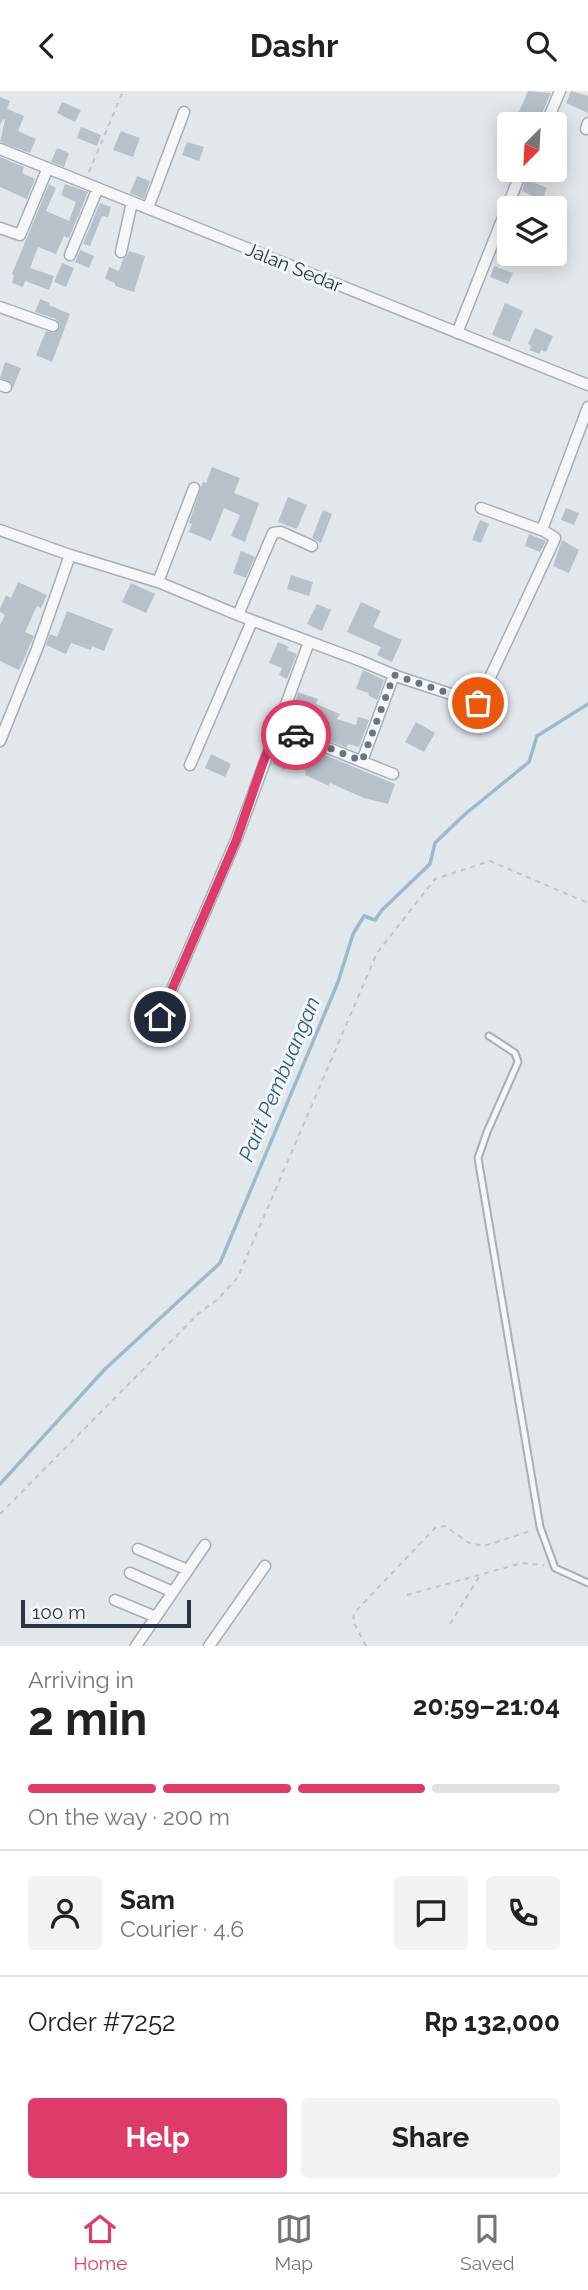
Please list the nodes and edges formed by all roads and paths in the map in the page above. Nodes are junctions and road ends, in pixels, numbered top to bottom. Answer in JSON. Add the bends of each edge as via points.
{"nodes":[{"id":1,"x":123,"y":91,"type":"edge"},
{"id":2,"x":560,"y":91,"type":"edge"},
{"id":3,"x":184,"y":112,"type":"dead end"},
{"id":4,"x":551,"y":112,"type":"edge"},
{"id":5,"x":0,"y":149,"type":"edge"},
{"id":6,"x":47,"y":170,"type":"junction"},
{"id":7,"x":517,"y":182,"type":"edge"},
{"id":8,"x":84,"y":183,"type":"junction"},
{"id":9,"x":98,"y":188,"type":"junction"},
{"id":10,"x":132,"y":202,"type":"junction"},
{"id":11,"x":148,"y":208,"type":"junction"},
{"id":12,"x":0,"y":228,"type":"edge"},
{"id":13,"x":121,"y":252,"type":"dead end"},
{"id":14,"x":70,"y":255,"type":"dead end"},
{"id":15,"x":0,"y":307,"type":"edge"},
{"id":16,"x":53,"y":326,"type":"dead end"},
{"id":17,"x":457,"y":333,"type":"junction"},
{"id":18,"x":588,"y":385,"type":"edge"},
{"id":19,"x":588,"y":407,"type":"edge"},
{"id":20,"x":194,"y":488,"type":"dead end"},
{"id":21,"x":481,"y":508,"type":"dead end"},
{"id":22,"x":0,"y":530,"type":"edge"},
{"id":23,"x":544,"y":531,"type":"junction"},
{"id":24,"x":312,"y":546,"type":"dead end"},
{"id":25,"x":70,"y":555,"type":"junction"},
{"id":26,"x":159,"y":582,"type":"junction"},
{"id":27,"x":237,"y":615,"type":"junction"},
{"id":28,"x":252,"y":621,"type":"junction"},
{"id":29,"x":309,"y":642,"type":"junction"},
{"id":30,"x":394,"y":675,"type":"junction"},
{"id":31,"x":278,"y":728,"type":"junction"},
{"id":32,"x":0,"y":741,"type":"edge"},
{"id":33,"x":362,"y":761,"type":"junction"},
{"id":34,"x":190,"y":765,"type":"dead end"},
{"id":35,"x":393,"y":773,"type":"dead end"},
{"id":36,"x":588,"y":903,"type":"edge"},
{"id":37,"x":160,"y":1017,"type":"dead end"},
{"id":38,"x":489,"y":1036,"type":"dead end"},
{"id":39,"x":0,"y":1514,"type":"edge"},
{"id":40,"x":540,"y":1527,"type":"junction"},
{"id":41,"x":205,"y":1545,"type":"dead end"},
{"id":42,"x":138,"y":1549,"type":"dead end"},
{"id":43,"x":265,"y":1566,"type":"dead end"},
{"id":44,"x":555,"y":1568,"type":"junction"},
{"id":45,"x":188,"y":1570,"type":"junction"},
{"id":46,"x":130,"y":1573,"type":"dead end"},
{"id":47,"x":480,"y":1576,"type":"junction"},
{"id":48,"x":588,"y":1583,"type":"edge"},
{"id":49,"x":173,"y":1592,"type":"junction"},
{"id":50,"x":407,"y":1595,"type":"dead end"},
{"id":51,"x":115,"y":1600,"type":"dead end"},
{"id":52,"x":156,"y":1617,"type":"junction"},
{"id":53,"x":450,"y":1624,"type":"dead end"},
{"id":54,"x":136,"y":1646,"type":"edge"},
{"id":55,"x":209,"y":1646,"type":"edge"},
{"id":56,"x":366,"y":1646,"type":"edge"}],
"edges":[{"from":1,"to":8,"type":"path"},
{"from":2,"to":4,"type":"street"},
{"from":3,"to":11,"type":"street"},
{"from":5,"to":6,"type":"street","name":"Jalan Sedar"},
{"from":6,"to":8,"type":"street","name":"Jalan Sedar"},
{"from":6,"to":12,"type":"street","via":[[20,235]]},
{"from":7,"to":17,"type":"street"},
{"from":8,"to":9,"type":"street","name":"Jalan Sedar"},
{"from":9,"to":10,"type":"street","name":"Jalan Sedar"},
{"from":9,"to":14,"type":"street"},
{"from":10,"to":11,"type":"street","name":"Jalan Sedar"},
{"from":10,"to":13,"type":"street"},
{"from":11,"to":17,"type":"street","name":"Jalan Sedar"},
{"from":15,"to":16,"type":"street"},
{"from":17,"to":18,"type":"street","name":"Jalan Sedar"},
{"from":19,"to":23,"type":"street"},
{"from":20,"to":26,"type":"street"},
{"from":21,"to":23,"type":"street"},
{"from":22,"to":25,"type":"street"},
{"from":23,"to":30,"type":"street","via":[[555,538],[478,703]]},
{"from":24,"to":27,"type":"street","via":[[281,532],[273,534]]},
{"from":25,"to":26,"type":"street"},
{"from":25,"to":32,"type":"street"},
{"from":26,"to":27,"type":"street"},
{"from":27,"to":28,"type":"street"},
{"from":28,"to":29,"type":"street"},
{"from":28,"to":34,"type":"street"},
{"from":29,"to":30,"type":"street"},
{"from":29,"to":31,"type":"street"},
{"from":30,"to":33,"type":"street"},
{"from":31,"to":33,"type":"street"},
{"from":31,"to":37,"type":"street"},
{"from":33,"to":35,"type":"street"},
{"from":36,"to":39,"type":"path","via":[[490,862],[435,879],[377,953],[238,1277]]},
{"from":38,"to":40,"type":"lane","via":[[515,1053],[518,1062],[478,1158]]},
{"from":40,"to":44,"type":"lane"},
{"from":40,"to":56,"type":"path","via":[[484,1546],[469,1543],[445,1526],[435,1528],[354,1613],[353,1621]]},
{"from":41,"to":45,"type":"street"},
{"from":42,"to":45,"type":"street"},
{"from":43,"to":55,"type":"street"},
{"from":44,"to":47,"type":"path","via":[[522,1563]]},
{"from":44,"to":48,"type":"lane"},
{"from":45,"to":49,"type":"street"},
{"from":46,"to":49,"type":"street"},
{"from":47,"to":50,"type":"path"},
{"from":47,"to":53,"type":"path"},
{"from":49,"to":52,"type":"street"},
{"from":51,"to":52,"type":"street"},
{"from":52,"to":54,"type":"street"}]}
